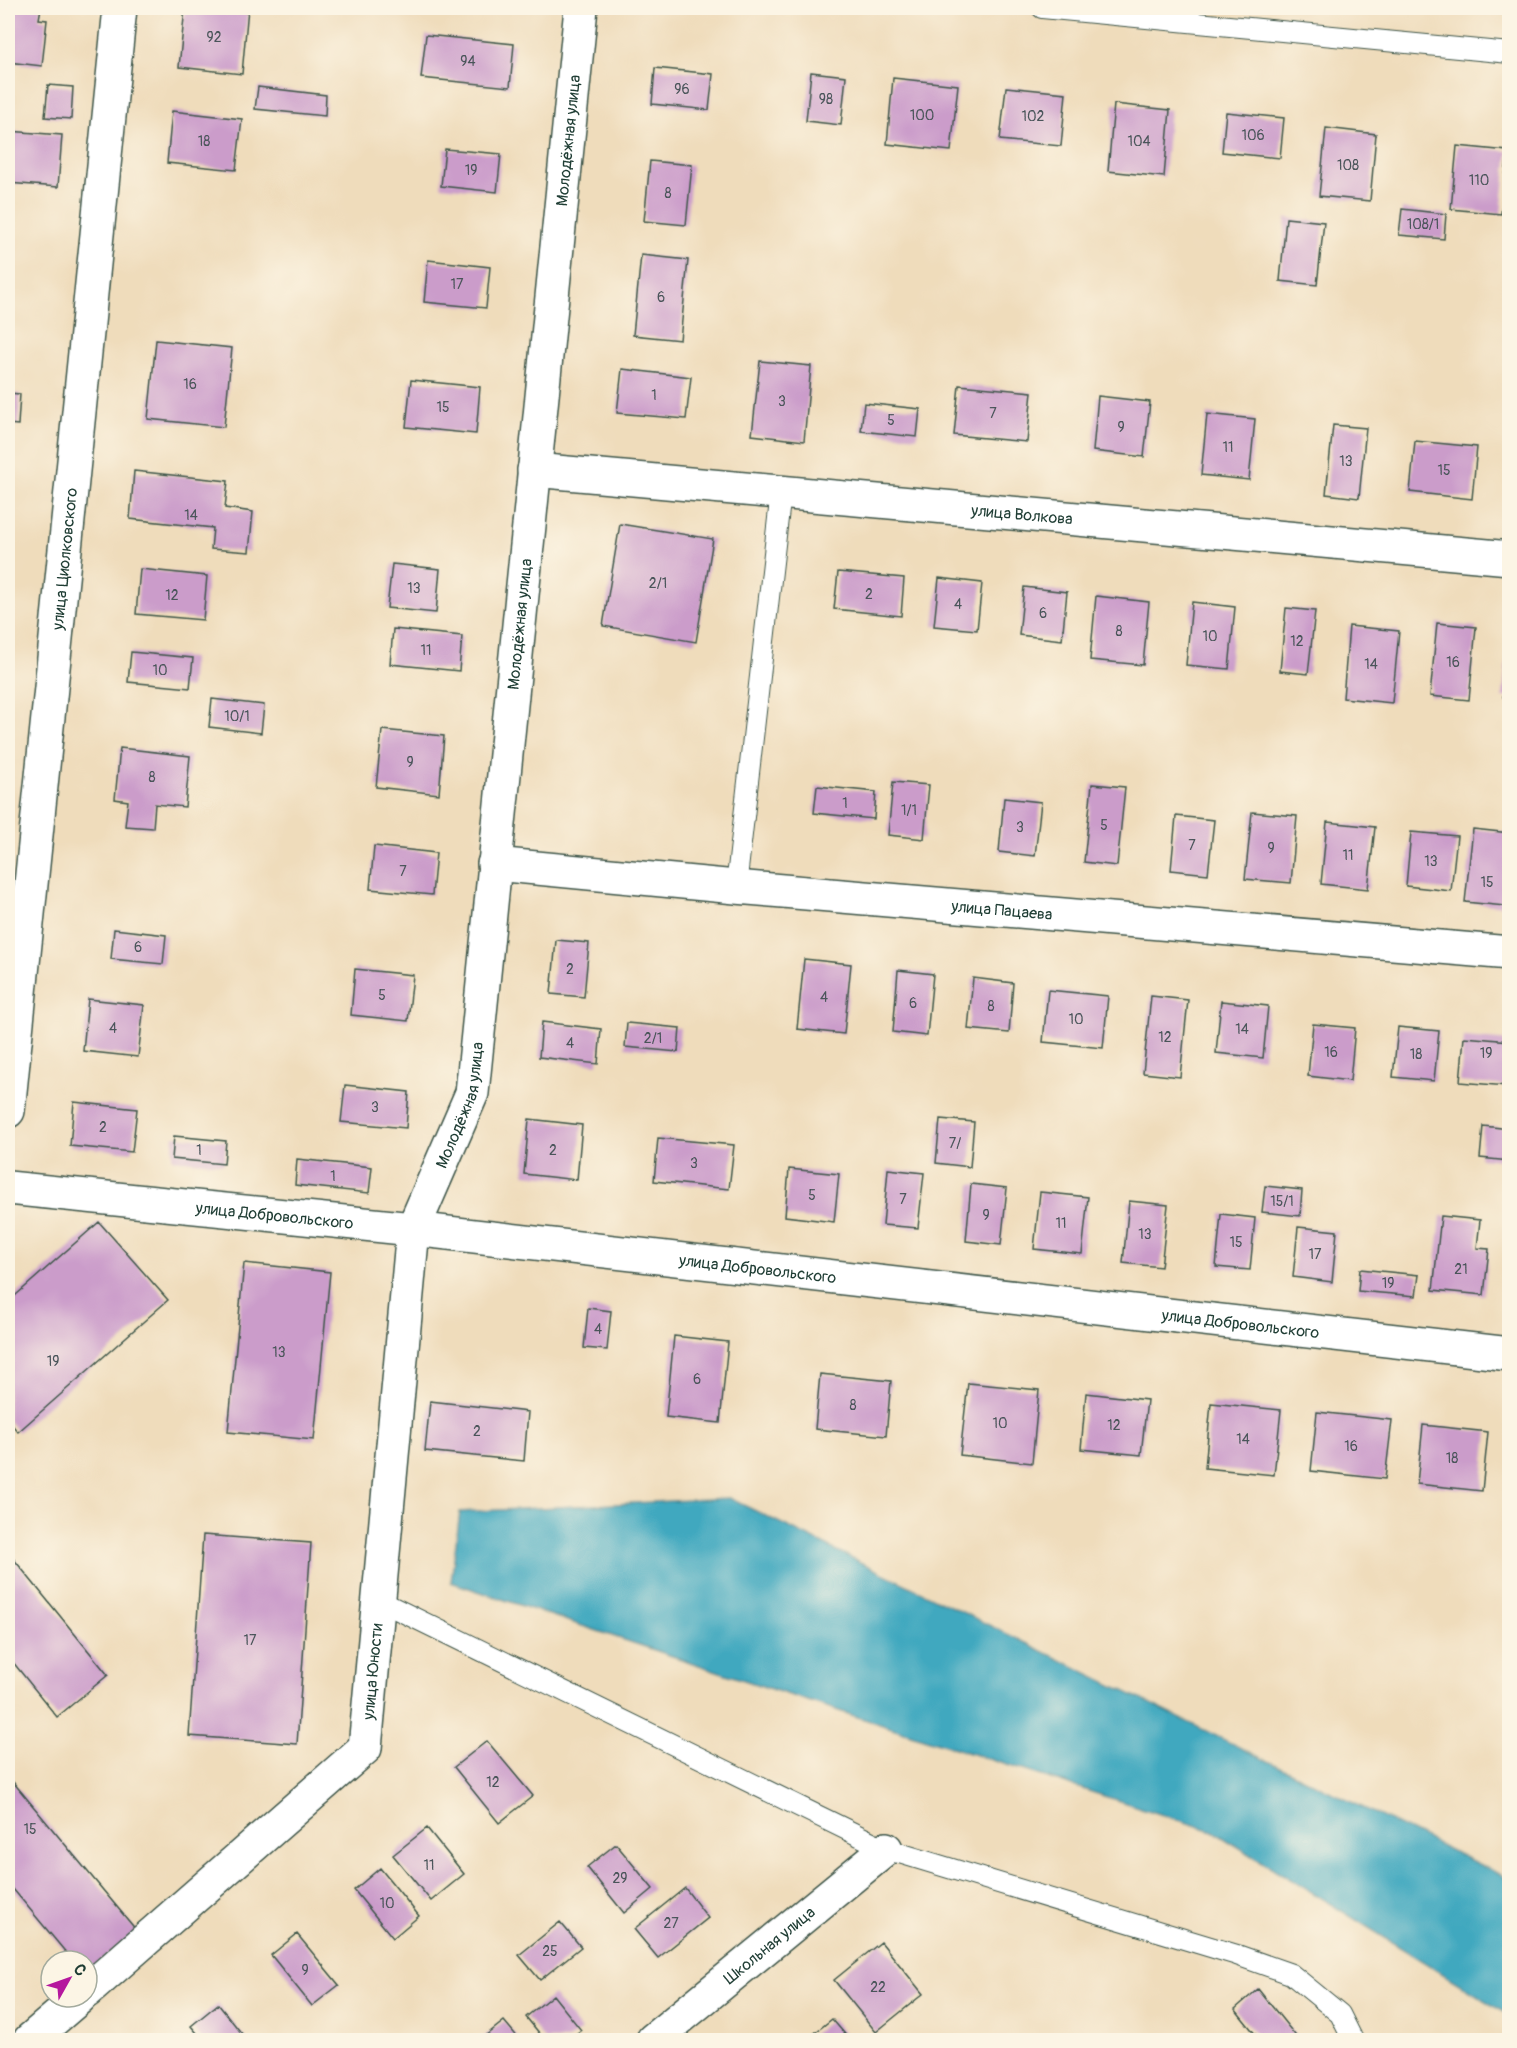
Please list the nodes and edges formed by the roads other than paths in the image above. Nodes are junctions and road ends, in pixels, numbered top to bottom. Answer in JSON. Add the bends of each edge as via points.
{"nodes":[{"id":1,"x":120,"y":8,"type":"edge"},
{"id":2,"x":581,"y":8,"type":"edge"},
{"id":3,"x":1042,"y":8,"type":"edge"},
{"id":4,"x":1509,"y":53,"type":"edge"},
{"id":5,"x":534,"y":470,"type":"junction"},
{"id":6,"x":782,"y":492,"type":"junction"},
{"id":7,"x":1509,"y":558,"type":"edge"},
{"id":8,"x":495,"y":864,"type":"junction"},
{"id":9,"x":736,"y":887,"type":"junction"},
{"id":10,"x":1509,"y":953,"type":"edge"},
{"id":11,"x":14,"y":976,"type":"edge"},
{"id":12,"x":9,"y":1076,"type":"edge"},
{"id":13,"x":8,"y":1111,"type":"edge"},
{"id":14,"x":8,"y":1188,"type":"edge"},
{"id":15,"x":413,"y":1229,"type":"junction"},
{"id":16,"x":1509,"y":1354,"type":"edge"},
{"id":17,"x":378,"y":1600,"type":"junction"},
{"id":18,"x":885,"y":1849,"type":"junction"},
{"id":19,"x":99,"y":1981,"type":"edge"},
{"id":20,"x":66,"y":2009,"type":"edge"},
{"id":21,"x":30,"y":2040,"type":"edge"},
{"id":22,"x":653,"y":2040,"type":"edge"},
{"id":23,"x":1353,"y":2040,"type":"edge"}],
"edges":[{"from":1,"to":11,"type":"street","name":"улица Циолковского"},
{"from":2,"to":5,"type":"street","name":"Молодёжная улица"},
{"from":3,"to":4,"type":"lane"},
{"from":5,"to":6,"type":"street","name":"улица Волкова"},
{"from":5,"to":8,"type":"street","name":"Молодёжная улица"},
{"from":6,"to":7,"type":"street","name":"улица Волкова"},
{"from":6,"to":9,"type":"lane"},
{"from":8,"to":9,"type":"street","name":"улица Пацаева"},
{"from":8,"to":15,"type":"street","name":"Молодёжная улица","via":[[472,1093]]},
{"from":9,"to":10,"type":"street","name":"улица Пацаева"},
{"from":11,"to":12,"type":"street","name":"улица Циолковского"},
{"from":12,"to":13,"type":"street","name":"улица Циолковского"},
{"from":14,"to":15,"type":"street","name":"улица Добровольского"},
{"from":15,"to":16,"type":"street","name":"улица Добровольского"},
{"from":15,"to":17,"type":"street","name":"улица Юности"},
{"from":17,"to":18,"type":"lane"},
{"from":17,"to":19,"type":"street","name":"улица Юности","via":[[365,1748]]},
{"from":18,"to":22,"type":"street","name":"Школьная улица"},
{"from":18,"to":23,"type":"lane","via":[[1292,1974],[1340,2014]]},
{"from":20,"to":21,"type":"street"}]}
